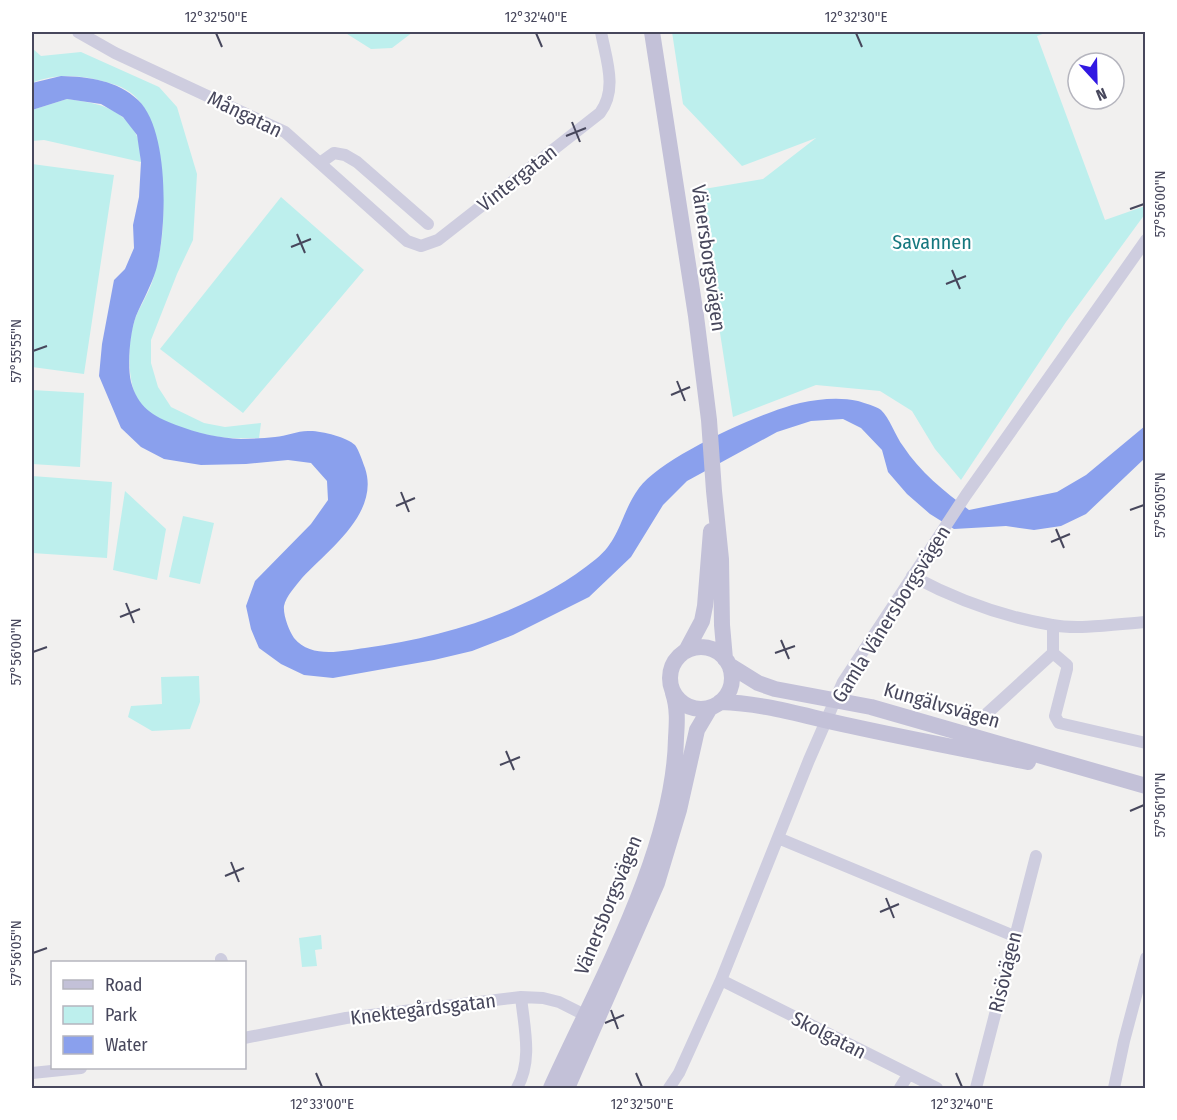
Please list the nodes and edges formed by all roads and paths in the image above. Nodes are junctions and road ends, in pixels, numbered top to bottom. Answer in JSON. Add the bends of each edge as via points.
{"nodes":[{"id":1,"x":78,"y":32,"type":"edge"},
{"id":2,"x":601,"y":32,"type":"edge"},
{"id":3,"x":652,"y":32,"type":"edge"},
{"id":4,"x":320,"y":163,"type":"junction"},
{"id":5,"x":428,"y":224,"type":"dead end"},
{"id":6,"x":1146,"y":240,"type":"edge"},
{"id":7,"x":421,"y":246,"type":"joint"},
{"id":8,"x":714,"y":491,"type":"junction"},
{"id":9,"x":912,"y":576,"type":"junction"},
{"id":10,"x":1146,"y":622,"type":"edge"},
{"id":11,"x":1053,"y":625,"type":"junction"},
{"id":12,"x":686,"y":651,"type":"junction"},
{"id":13,"x":1053,"y":653,"type":"junction"},
{"id":14,"x":727,"y":662,"type":"junction"},
{"id":15,"x":673,"y":693,"type":"junction"},
{"id":16,"x":835,"y":700,"type":"junction"},
{"id":17,"x":715,"y":705,"type":"junction"},
{"id":18,"x":982,"y":718,"type":"dead end"},
{"id":19,"x":827,"y":721,"type":"junction"},
{"id":20,"x":1146,"y":743,"type":"edge"},
{"id":21,"x":778,"y":838,"type":"junction"},
{"id":22,"x":1036,"y":856,"type":"dead end"},
{"id":23,"x":1014,"y":936,"type":"junction"},
{"id":24,"x":1146,"y":957,"type":"edge"},
{"id":25,"x":721,"y":980,"type":"junction"},
{"id":26,"x":520,"y":997,"type":"junction"},
{"id":27,"x":591,"y":1018,"type":"junction"},
{"id":28,"x":246,"y":1038,"type":"edge"},
{"id":29,"x":71,"y":1069,"type":"edge"},
{"id":30,"x":32,"y":1073,"type":"edge"},
{"id":31,"x":908,"y":1075,"type":"junction"},
{"id":32,"x":517,"y":1089,"type":"edge"},
{"id":33,"x":551,"y":1089,"type":"edge"},
{"id":34,"x":567,"y":1089,"type":"edge"},
{"id":35,"x":669,"y":1089,"type":"edge"},
{"id":36,"x":900,"y":1089,"type":"edge"},
{"id":37,"x":937,"y":1089,"type":"edge"},
{"id":38,"x":976,"y":1089,"type":"edge"},
{"id":39,"x":1114,"y":1089,"type":"edge"}],
"edges":[{"from":1,"to":4,"type":"street","name":"Mångatan","via":[[285,132]]},
{"from":2,"to":7,"type":"street","name":"Vintergatan","via":[[610,94],[600,114],[438,240]]},
{"from":3,"to":8,"type":"main road","name":"Vänersborgsvägen","via":[[696,316]]},
{"from":4,"to":5,"type":"street","via":[[334,153],[345,154]]},
{"from":4,"to":7,"type":"street","name":"Mångatan","via":[[407,241]]},
{"from":6,"to":9,"type":"street","name":"Gamla Vänersborgsvägen"},
{"from":8,"to":12,"type":"main road","name":"Vänersborgsvägen","via":[[705,606],[702,621]]},
{"from":8,"to":14,"type":"main road","name":"Vänersborgsvägen"},
{"from":9,"to":11,"type":"street","via":[[981,607]]},
{"from":9,"to":16,"type":"street","name":"Gamla Vänersborgsvägen"},
{"from":10,"to":11,"type":"street"},
{"from":11,"to":13,"type":"street"},
{"from":12,"to":14,"type":"main road","via":[[707,648]]},
{"from":12,"to":15,"type":"main road","via":[[670,670]]},
{"from":13,"to":18,"type":"street"},
{"from":13,"to":20,"type":"street","via":[[1067,665],[1055,716],[1059,723]]},
{"from":14,"to":16,"type":"main road","name":"Kungälvsvägen","via":[[758,683],[775,689]]},
{"from":14,"to":17,"type":"main road","via":[[732,681],[726,696]]},
{"from":15,"to":17,"type":"main road","via":[[689,707],[703,709]]},
{"from":15,"to":27,"type":"main road","name":"Vänersborgsvägen","via":[[677,705],[676,748],[660,830]]},
{"from":16,"to":19,"type":"street","name":"Gamla Vänersborgsvägen"},
{"from":16,"to":19,"type":"main road","name":"Kungälvsvägen","via":[[1146,786]]},
{"from":17,"to":19,"type":"main road","name":"Kungälvsvägen","via":[[747,703]]},
{"from":17,"to":27,"type":"main road","name":"Vänersborgsvägen","via":[[697,730],[657,883]]},
{"from":19,"to":21,"type":"street","name":"Gamla Vänersborgsvägen"},
{"from":21,"to":23,"type":"street"},
{"from":21,"to":25,"type":"street","name":"Gamla Vänersborgsvägen"},
{"from":22,"to":23,"type":"street","name":"Risövägen"},
{"from":23,"to":38,"type":"street","name":"Risövägen"},
{"from":24,"to":39,"type":"street"},
{"from":25,"to":31,"type":"street","name":"Skolgatan"},
{"from":25,"to":35,"type":"street","name":"Gamla Vänersborgsvägen"},
{"from":26,"to":27,"type":"street","name":"Knektegårdsgatan","via":[[559,1002]]},
{"from":26,"to":28,"type":"street","name":"Knektegårdsgatan","via":[[346,1018]]},
{"from":26,"to":32,"type":"street","via":[[526,1056]]},
{"from":27,"to":33,"type":"main road","name":"Vänersborgsvägen"},
{"from":27,"to":34,"type":"main road","name":"Vänersborgsvägen"},
{"from":29,"to":30,"type":"street"},
{"from":31,"to":36,"type":"street"},
{"from":31,"to":37,"type":"street","name":"Skolgatan"}]}
